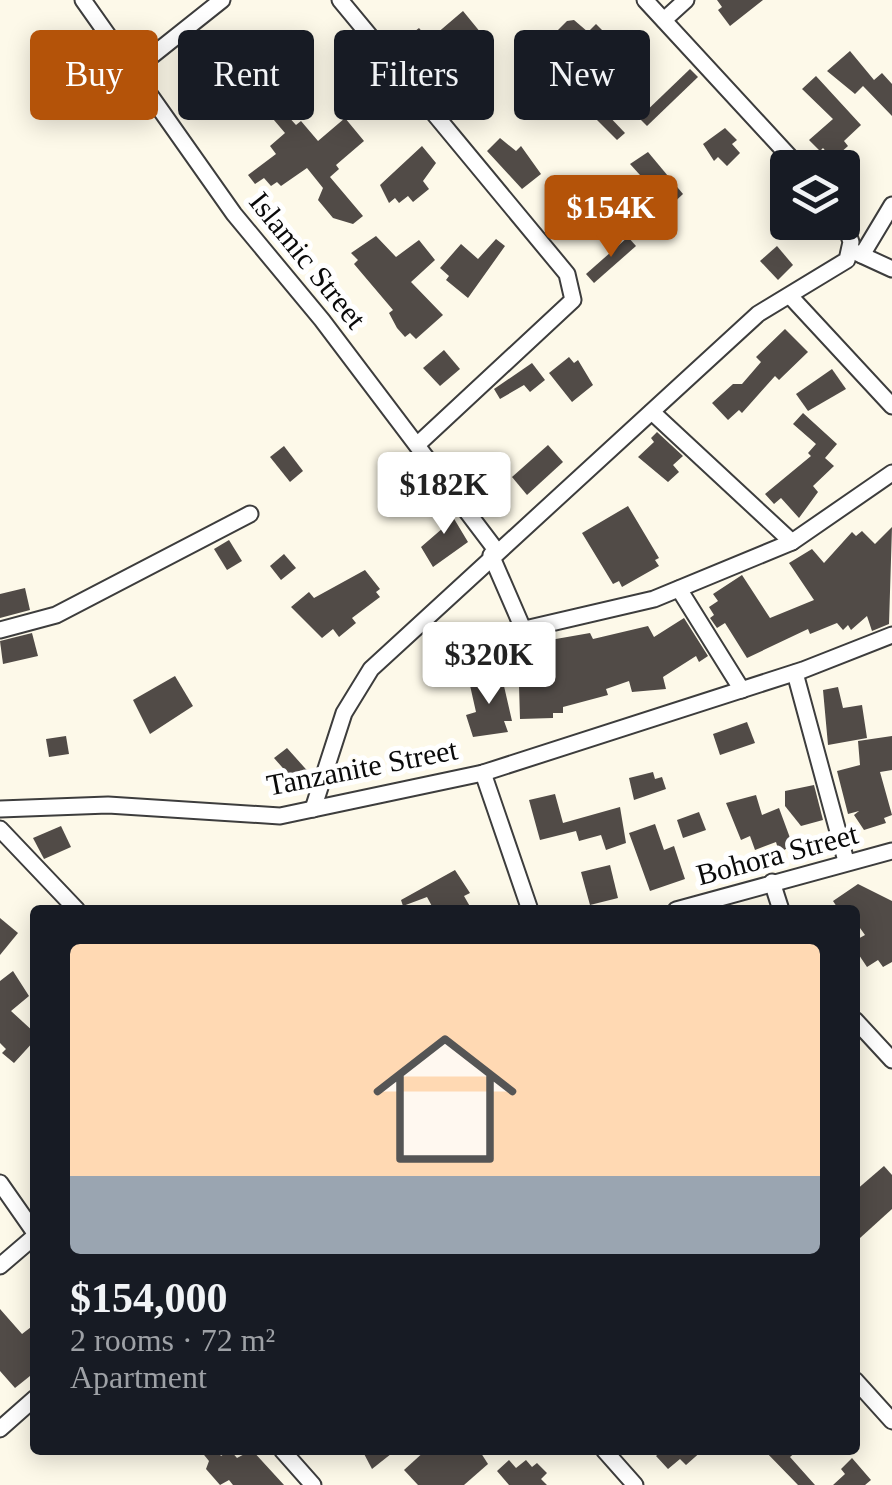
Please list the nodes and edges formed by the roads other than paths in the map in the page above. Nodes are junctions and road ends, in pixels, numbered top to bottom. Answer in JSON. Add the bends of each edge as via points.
{"nodes":[{"id":1,"x":82,"y":0,"type":"edge"},
{"id":2,"x":222,"y":0,"type":"edge"},
{"id":3,"x":340,"y":0,"type":"edge"},
{"id":4,"x":645,"y":0,"type":"edge"},
{"id":5,"x":686,"y":0,"type":"edge"},
{"id":6,"x":664,"y":20,"type":"junction"},
{"id":7,"x":104,"y":30,"type":"edge"},
{"id":8,"x":158,"y":51,"type":"edge"},
{"id":9,"x":158,"y":105,"type":"edge"},
{"id":10,"x":783,"y":150,"type":"edge"},
{"id":11,"x":892,"y":205,"type":"edge"},
{"id":12,"x":852,"y":240,"type":"edge"},
{"id":13,"x":857,"y":253,"type":"junction"},
{"id":14,"x":892,"y":269,"type":"edge"},
{"id":15,"x":790,"y":296,"type":"junction"},
{"id":16,"x":892,"y":406,"type":"edge"},
{"id":17,"x":652,"y":412,"type":"junction"},
{"id":18,"x":417,"y":445,"type":"junction"},
{"id":19,"x":892,"y":474,"type":"edge"},
{"id":20,"x":250,"y":514,"type":"dead end"},
{"id":21,"x":792,"y":542,"type":"junction"},
{"id":22,"x":494,"y":552,"type":"junction"},
{"id":23,"x":679,"y":588,"type":"junction"},
{"id":24,"x":0,"y":630,"type":"edge"},
{"id":25,"x":524,"y":630,"type":"junction"},
{"id":26,"x":892,"y":635,"type":"edge"},
{"id":27,"x":465,"y":643,"type":"dead end"},
{"id":28,"x":794,"y":673,"type":"junction"},
{"id":29,"x":742,"y":690,"type":"junction"},
{"id":30,"x":483,"y":773,"type":"junction"},
{"id":31,"x":313,"y":809,"type":"junction"},
{"id":32,"x":0,"y":810,"type":"edge"},
{"id":33,"x":0,"y":829,"type":"edge"},
{"id":34,"x":892,"y":851,"type":"edge"},
{"id":35,"x":846,"y":861,"type":"junction"},
{"id":36,"x":772,"y":882,"type":"junction"},
{"id":37,"x":72,"y":905,"type":"edge"},
{"id":38,"x":528,"y":905,"type":"edge"},
{"id":39,"x":693,"y":905,"type":"edge"},
{"id":40,"x":779,"y":905,"type":"edge"},
{"id":41,"x":860,"y":1025,"type":"edge"},
{"id":42,"x":892,"y":1060,"type":"edge"},
{"id":43,"x":0,"y":1183,"type":"edge"},
{"id":44,"x":30,"y":1227,"type":"edge"},
{"id":45,"x":30,"y":1239,"type":"edge"},
{"id":46,"x":0,"y":1266,"type":"edge"},
{"id":47,"x":860,"y":1386,"type":"edge"},
{"id":48,"x":30,"y":1402,"type":"edge"},
{"id":49,"x":892,"y":1421,"type":"edge"},
{"id":50,"x":0,"y":1429,"type":"edge"},
{"id":51,"x":286,"y":1455,"type":"edge"},
{"id":52,"x":608,"y":1455,"type":"edge"},
{"id":53,"x":313,"y":1485,"type":"edge"},
{"id":54,"x":635,"y":1485,"type":"edge"}],
"edges":[{"from":1,"to":7,"type":"street","name":"Islamic Street"},
{"from":2,"to":8,"type":"street"},
{"from":3,"to":18,"type":"street","via":[[509,200],[574,291],[572,300]]},
{"from":4,"to":6,"type":"street"},
{"from":5,"to":6,"type":"street"},
{"from":6,"to":10,"type":"street"},
{"from":9,"to":18,"type":"street","name":"Islamic Street","via":[[234,214]]},
{"from":11,"to":13,"type":"street"},
{"from":12,"to":13,"type":"street"},
{"from":13,"to":14,"type":"street"},
{"from":13,"to":15,"type":"street"},
{"from":15,"to":16,"type":"street"},
{"from":15,"to":17,"type":"street","via":[[758,314]]},
{"from":17,"to":21,"type":"street"},
{"from":17,"to":22,"type":"street"},
{"from":18,"to":22,"type":"street","name":"Islamic Street"},
{"from":19,"to":21,"type":"street"},
{"from":20,"to":24,"type":"street","via":[[56,616]]},
{"from":21,"to":23,"type":"street"},
{"from":22,"to":25,"type":"street","name":"Islamic Street"},
{"from":22,"to":31,"type":"street","via":[[371,669],[344,713]]},
{"from":23,"to":25,"type":"street"},
{"from":23,"to":29,"type":"street"},
{"from":25,"to":27,"type":"street"},
{"from":26,"to":28,"type":"street","name":"Tanzanite Street"},
{"from":28,"to":29,"type":"street","name":"Tanzanite Street"},
{"from":28,"to":35,"type":"street"},
{"from":29,"to":30,"type":"street","name":"Tanzanite Street"},
{"from":30,"to":31,"type":"street","name":"Tanzanite Street"},
{"from":30,"to":38,"type":"street"},
{"from":31,"to":32,"type":"street","name":"Tanzanite Street","via":[[280,816],[108,805]]},
{"from":33,"to":37,"type":"street"},
{"from":34,"to":35,"type":"street","name":"Bohora Street"},
{"from":35,"to":36,"type":"street","name":"Bohora Street"},
{"from":36,"to":39,"type":"street","name":"Bohora Street"},
{"from":36,"to":40,"type":"street"},
{"from":41,"to":42,"type":"street"},
{"from":43,"to":44,"type":"street"},
{"from":45,"to":46,"type":"street"},
{"from":47,"to":49,"type":"street"},
{"from":48,"to":50,"type":"street"},
{"from":51,"to":53,"type":"street"},
{"from":52,"to":54,"type":"street"}]}
